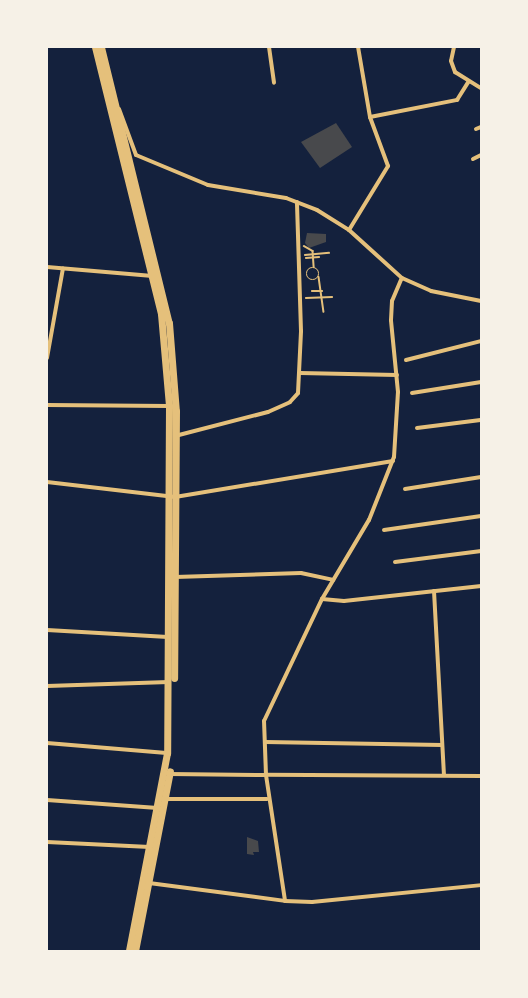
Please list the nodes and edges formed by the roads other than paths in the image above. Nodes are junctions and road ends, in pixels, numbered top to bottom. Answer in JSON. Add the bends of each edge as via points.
{"nodes":[{"id":1,"x":95,"y":47,"type":"edge"},
{"id":2,"x":101,"y":47,"type":"edge"},
{"id":3,"x":269,"y":47,"type":"edge"},
{"id":4,"x":358,"y":47,"type":"edge"},
{"id":5,"x":454,"y":47,"type":"edge"},
{"id":6,"x":469,"y":81,"type":"junction"},
{"id":7,"x":274,"y":83,"type":"dead end"},
{"id":8,"x":481,"y":88,"type":"edge"},
{"id":9,"x":370,"y":117,"type":"junction"},
{"id":10,"x":481,"y":127,"type":"edge"},
{"id":11,"x":476,"y":129,"type":"dead end"},
{"id":12,"x":481,"y":155,"type":"edge"},
{"id":13,"x":133,"y":157,"type":"junction"},
{"id":14,"x":473,"y":159,"type":"dead end"},
{"id":15,"x":297,"y":202,"type":"junction"},
{"id":16,"x":349,"y":230,"type":"junction"},
{"id":17,"x":47,"y":267,"type":"edge"},
{"id":18,"x":63,"y":268,"type":"junction"},
{"id":19,"x":156,"y":276,"type":"junction"},
{"id":20,"x":402,"y":278,"type":"junction"},
{"id":21,"x":481,"y":301,"type":"edge"},
{"id":22,"x":48,"y":339,"type":"edge"},
{"id":23,"x":481,"y":341,"type":"edge"},
{"id":24,"x":47,"y":358,"type":"edge"},
{"id":25,"x":406,"y":360,"type":"dead end"},
{"id":26,"x":300,"y":373,"type":"junction"},
{"id":27,"x":397,"y":375,"type":"junction"},
{"id":28,"x":481,"y":382,"type":"edge"},
{"id":29,"x":412,"y":393,"type":"dead end"},
{"id":30,"x":47,"y":405,"type":"edge"},
{"id":31,"x":169,"y":406,"type":"junction"},
{"id":32,"x":481,"y":420,"type":"edge"},
{"id":33,"x":417,"y":428,"type":"dead end"},
{"id":34,"x":175,"y":436,"type":"junction"},
{"id":35,"x":393,"y":461,"type":"junction"},
{"id":36,"x":481,"y":477,"type":"edge"},
{"id":37,"x":47,"y":482,"type":"edge"},
{"id":38,"x":405,"y":489,"type":"dead end"},
{"id":39,"x":172,"y":497,"type":"junction"},
{"id":40,"x":481,"y":516,"type":"edge"},
{"id":41,"x":384,"y":530,"type":"dead end"},
{"id":42,"x":481,"y":551,"type":"edge"},
{"id":43,"x":395,"y":562,"type":"dead end"},
{"id":44,"x":175,"y":578,"type":"junction"},
{"id":45,"x":333,"y":580,"type":"junction"},
{"id":46,"x":481,"y":586,"type":"edge"},
{"id":47,"x":434,"y":591,"type":"junction"},
{"id":48,"x":322,"y":599,"type":"junction"},
{"id":49,"x":47,"y":630,"type":"edge"},
{"id":50,"x":170,"y":637,"type":"junction"},
{"id":51,"x":170,"y":682,"type":"junction"},
{"id":52,"x":47,"y":686,"type":"edge"},
{"id":53,"x":265,"y":742,"type":"junction"},
{"id":54,"x":47,"y":743,"type":"edge"},
{"id":55,"x":442,"y":745,"type":"junction"},
{"id":56,"x":167,"y":753,"type":"junction"},
{"id":57,"x":169,"y":774,"type":"junction"},
{"id":58,"x":266,"y":775,"type":"junction"},
{"id":59,"x":444,"y":775,"type":"junction"},
{"id":60,"x":481,"y":776,"type":"edge"},
{"id":61,"x":166,"y":799,"type":"junction"},
{"id":62,"x":267,"y":799,"type":"junction"},
{"id":63,"x":47,"y":800,"type":"edge"},
{"id":64,"x":158,"y":808,"type":"junction"},
{"id":65,"x":47,"y":842,"type":"edge"},
{"id":66,"x":153,"y":848,"type":"junction"},
{"id":67,"x":149,"y":884,"type":"junction"},
{"id":68,"x":481,"y":885,"type":"edge"},
{"id":69,"x":285,"y":901,"type":"junction"},
{"id":70,"x":129,"y":951,"type":"edge"},
{"id":71,"x":135,"y":951,"type":"edge"}],
"edges":[{"from":1,"to":19,"type":"main road"},
{"from":2,"to":13,"type":"main road"},
{"from":3,"to":7,"type":"street"},
{"from":4,"to":9,"type":"street"},
{"from":5,"to":6,"type":"street","via":[[452,67]]},
{"from":6,"to":8,"type":"street"},
{"from":6,"to":9,"type":"street","via":[[457,100]]},
{"from":9,"to":16,"type":"street","via":[[388,166]]},
{"from":10,"to":11,"type":"street"},
{"from":12,"to":14,"type":"street"},
{"from":13,"to":15,"type":"street","via":[[208,185]]},
{"from":13,"to":19,"type":"main road"},
{"from":15,"to":16,"type":"street"},
{"from":15,"to":26,"type":"street"},
{"from":16,"to":20,"type":"street"},
{"from":17,"to":18,"type":"street"},
{"from":18,"to":19,"type":"street"},
{"from":18,"to":22,"type":"street"},
{"from":19,"to":31,"type":"main road","via":[[164,332]]},
{"from":19,"to":34,"type":"main road","via":[[170,330]]},
{"from":20,"to":21,"type":"street","via":[[431,291]]},
{"from":20,"to":27,"type":"street","via":[[392,300],[391,320]]},
{"from":22,"to":24,"type":"street"},
{"from":23,"to":25,"type":"street"},
{"from":26,"to":27,"type":"street"},
{"from":26,"to":34,"type":"street","via":[[298,393],[290,402],[268,412]]},
{"from":27,"to":35,"type":"street","via":[[399,424]]},
{"from":28,"to":29,"type":"street"},
{"from":30,"to":31,"type":"street"},
{"from":31,"to":39,"type":"main road"},
{"from":32,"to":33,"type":"street"},
{"from":34,"to":39,"type":"main road"},
{"from":35,"to":39,"type":"street"},
{"from":35,"to":45,"type":"street","via":[[370,520]]},
{"from":36,"to":38,"type":"street"},
{"from":37,"to":39,"type":"street"},
{"from":39,"to":44,"type":"main road"},
{"from":39,"to":50,"type":"main road"},
{"from":40,"to":41,"type":"street"},
{"from":42,"to":43,"type":"street"},
{"from":44,"to":45,"type":"street","via":[[302,573]]},
{"from":44,"to":57,"type":"main road"},
{"from":45,"to":48,"type":"street"},
{"from":46,"to":47,"type":"street"},
{"from":47,"to":48,"type":"street","via":[[344,601]]},
{"from":47,"to":55,"type":"street"},
{"from":48,"to":53,"type":"street","via":[[264,720]]},
{"from":49,"to":50,"type":"street"},
{"from":50,"to":51,"type":"main road"},
{"from":51,"to":52,"type":"street"},
{"from":51,"to":56,"type":"main road"},
{"from":53,"to":55,"type":"street"},
{"from":53,"to":58,"type":"street"},
{"from":54,"to":56,"type":"street"},
{"from":55,"to":59,"type":"street"},
{"from":56,"to":64,"type":"main road"},
{"from":57,"to":58,"type":"street"},
{"from":57,"to":61,"type":"main road"},
{"from":58,"to":59,"type":"street"},
{"from":58,"to":62,"type":"street"},
{"from":59,"to":60,"type":"street"},
{"from":61,"to":62,"type":"street"},
{"from":61,"to":66,"type":"main road"},
{"from":62,"to":69,"type":"street"},
{"from":63,"to":64,"type":"street"},
{"from":64,"to":66,"type":"main road"},
{"from":65,"to":66,"type":"street"},
{"from":66,"to":67,"type":"main road"},
{"from":66,"to":70,"type":"main road"},
{"from":67,"to":69,"type":"street"},
{"from":67,"to":71,"type":"main road"},
{"from":68,"to":69,"type":"street","via":[[312,902]]}]}
